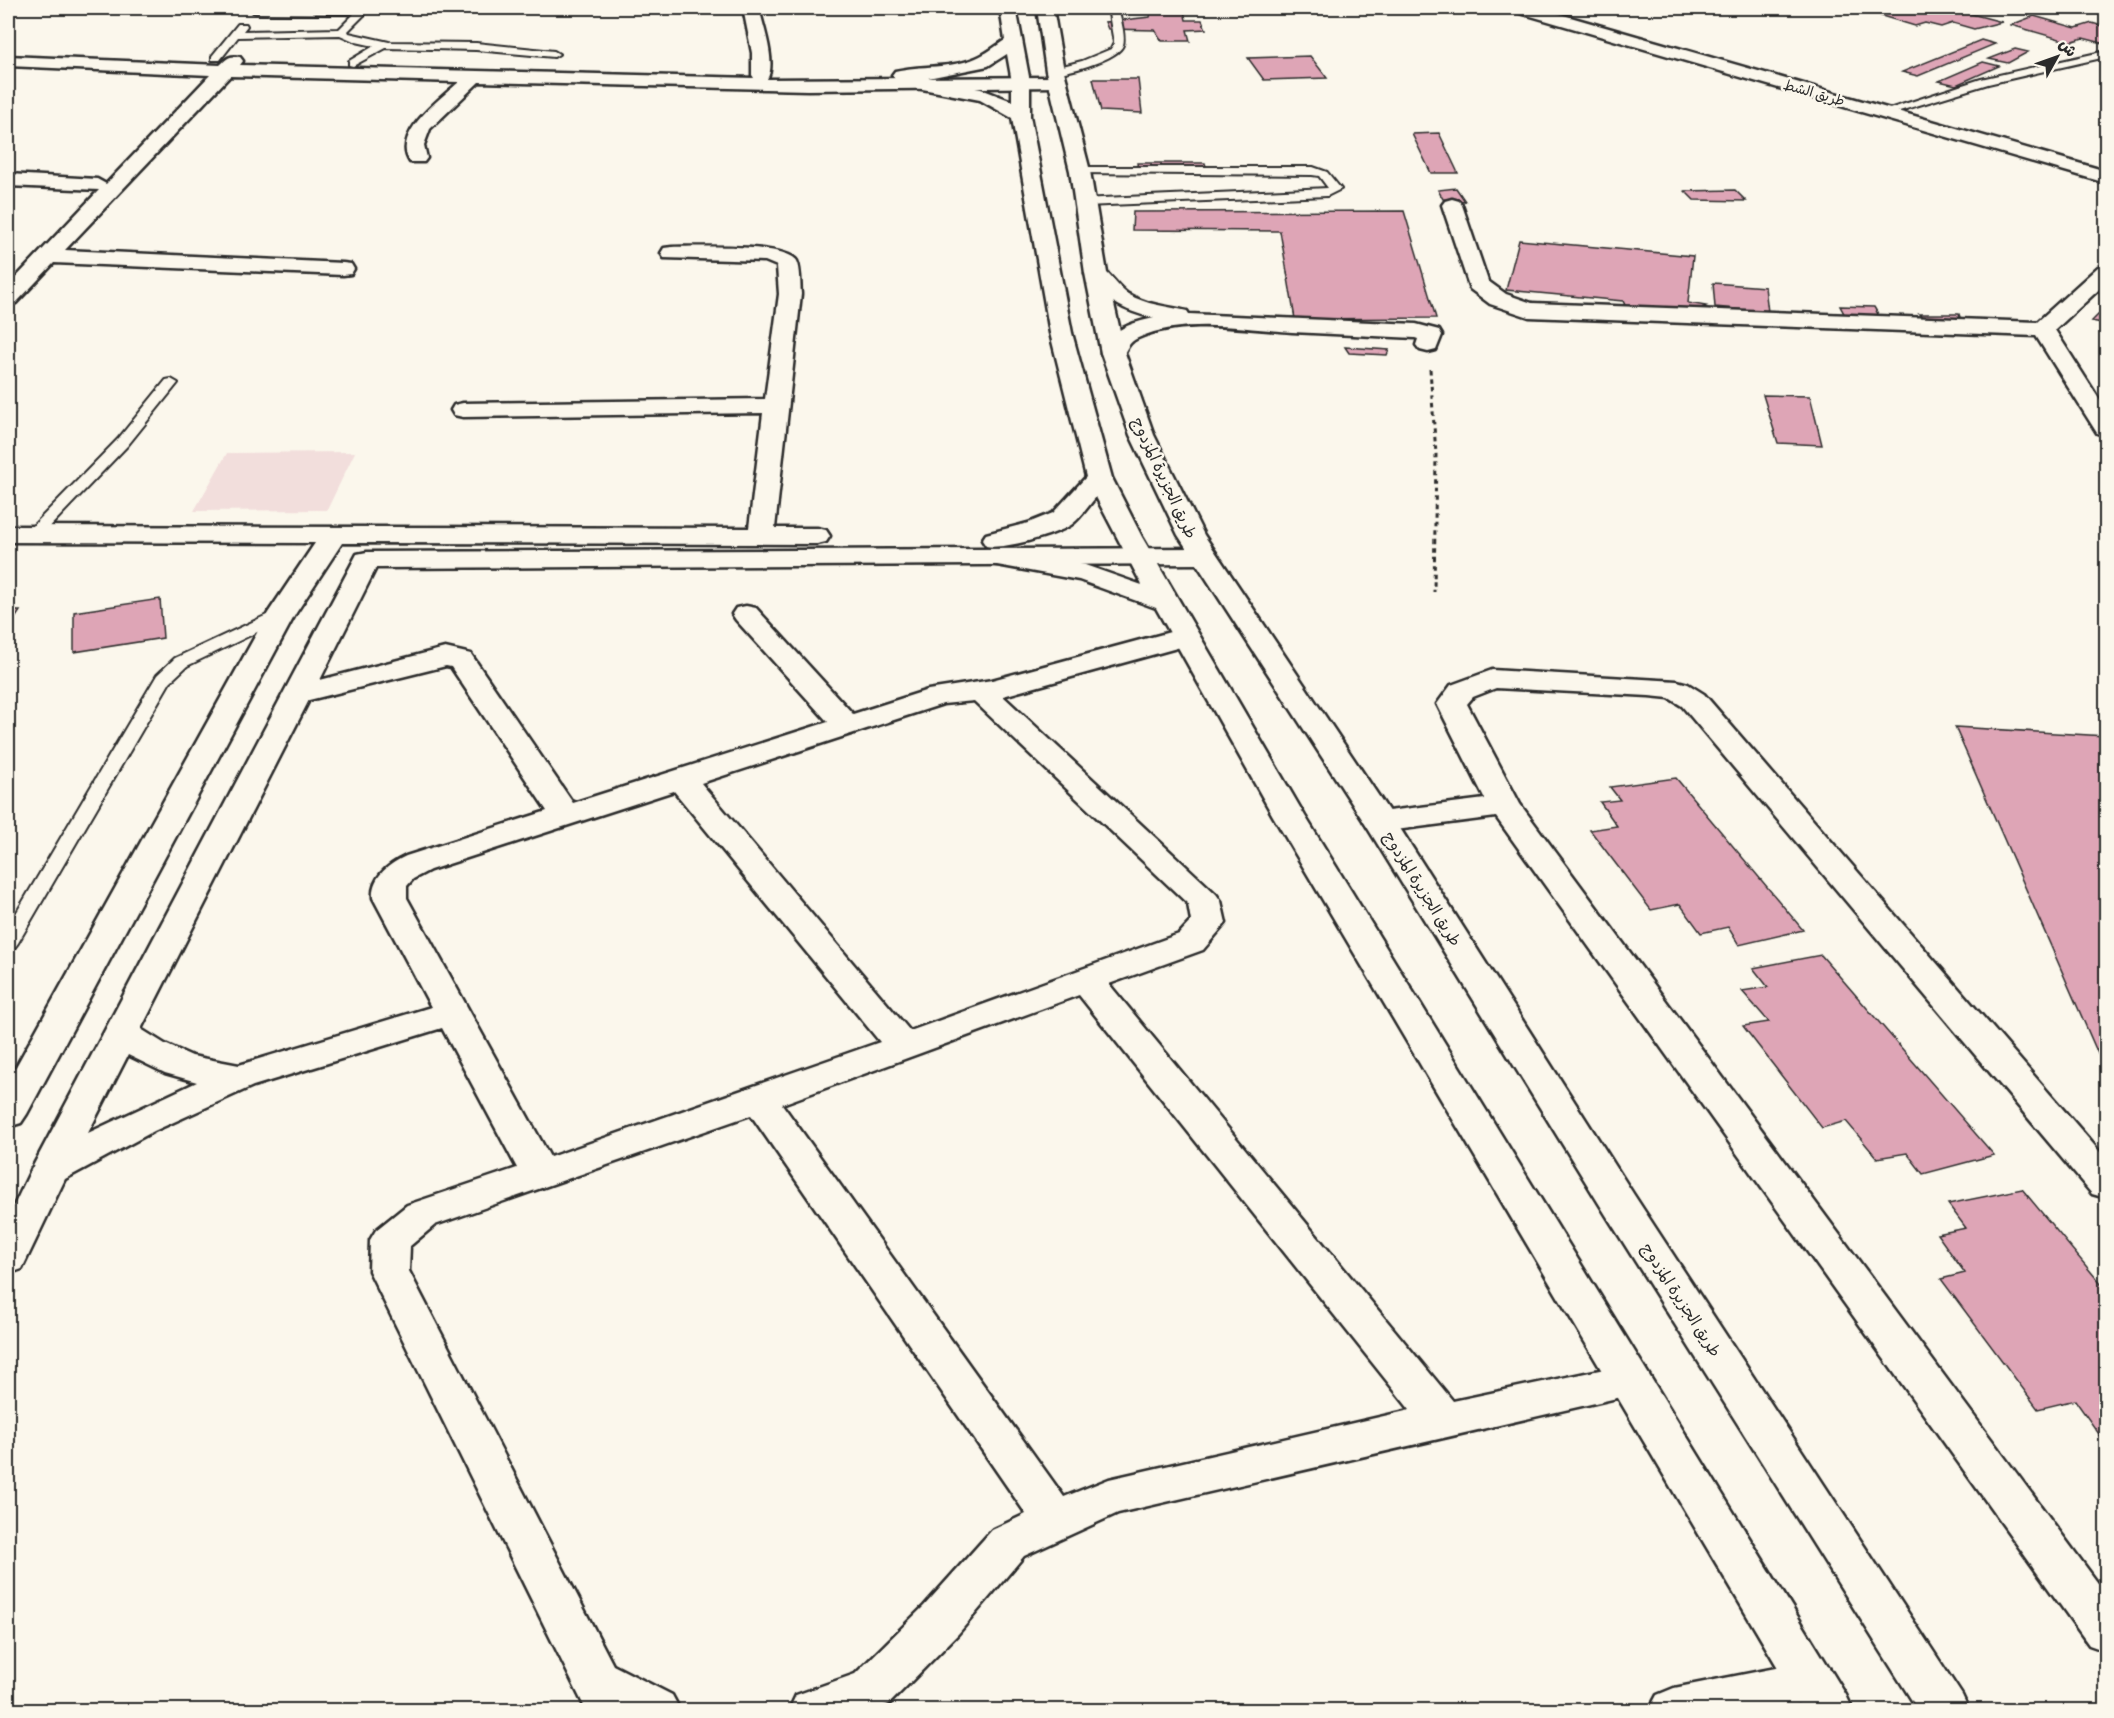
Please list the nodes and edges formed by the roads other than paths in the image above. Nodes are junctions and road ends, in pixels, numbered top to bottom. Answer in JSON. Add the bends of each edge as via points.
{"nodes":[{"id":1,"x":751,"y":8,"type":"edge"},
{"id":2,"x":1008,"y":8,"type":"edge"},
{"id":3,"x":1045,"y":8,"type":"edge"},
{"id":4,"x":1113,"y":8,"type":"edge"},
{"id":5,"x":1523,"y":8,"type":"edge"},
{"id":6,"x":256,"y":9,"type":"edge"},
{"id":7,"x":330,"y":9,"type":"edge"},
{"id":8,"x":364,"y":9,"type":"edge"},
{"id":9,"x":342,"y":33,"type":"junction"},
{"id":10,"x":235,"y":34,"type":"junction"},
{"id":11,"x":385,"y":44,"type":"junction"},
{"id":12,"x":8,"y":50,"type":"edge"},
{"id":13,"x":554,"y":54,"type":"dead end"},
{"id":14,"x":2106,"y":54,"type":"edge"},
{"id":15,"x":8,"y":61,"type":"edge"},
{"id":16,"x":353,"y":63,"type":"junction"},
{"id":17,"x":222,"y":64,"type":"junction"},
{"id":18,"x":1018,"y":65,"type":"junction"},
{"id":19,"x":761,"y":75,"type":"junction"},
{"id":20,"x":901,"y":75,"type":"junction"},
{"id":21,"x":1056,"y":76,"type":"junction"},
{"id":22,"x":474,"y":77,"type":"junction"},
{"id":23,"x":923,"y":84,"type":"junction"},
{"id":24,"x":1883,"y":112,"type":"junction"},
{"id":25,"x":1022,"y":117,"type":"junction"},
{"id":26,"x":417,"y":158,"type":"dead end"},
{"id":27,"x":2106,"y":177,"type":"edge"},
{"id":28,"x":8,"y":180,"type":"edge"},
{"id":29,"x":97,"y":185,"type":"junction"},
{"id":30,"x":1082,"y":187,"type":"junction"},
{"id":31,"x":1452,"y":205,"type":"dead end"},
{"id":32,"x":672,"y":253,"type":"dead end"},
{"id":33,"x":46,"y":256,"type":"junction"},
{"id":34,"x":343,"y":269,"type":"dead end"},
{"id":35,"x":2106,"y":272,"type":"edge"},
{"id":36,"x":1096,"y":273,"type":"junction"},
{"id":37,"x":8,"y":279,"type":"edge"},
{"id":38,"x":8,"y":298,"type":"edge"},
{"id":39,"x":1210,"y":321,"type":"junction"},
{"id":40,"x":2043,"y":329,"type":"junction"},
{"id":41,"x":1428,"y":345,"type":"road end"},
{"id":42,"x":1113,"y":353,"type":"junction"},
{"id":43,"x":171,"y":383,"type":"dead end"},
{"id":44,"x":776,"y":406,"type":"junction"},
{"id":45,"x":463,"y":410,"type":"dead end"},
{"id":46,"x":2106,"y":428,"type":"edge"},
{"id":47,"x":1099,"y":478,"type":"junction"},
{"id":48,"x":8,"y":534,"type":"edge"},
{"id":49,"x":34,"y":534,"type":"junction"},
{"id":50,"x":761,"y":535,"type":"junction"},
{"id":51,"x":1196,"y":546,"type":"junction"},
{"id":52,"x":326,"y":547,"type":"junction"},
{"id":53,"x":1134,"y":547,"type":"junction"},
{"id":54,"x":375,"y":548,"type":"junction"},
{"id":55,"x":996,"y":549,"type":"junction"},
{"id":56,"x":8,"y":554,"type":"edge"},
{"id":57,"x":1164,"y":602,"type":"junction"},
{"id":58,"x":282,"y":614,"type":"junction"},
{"id":59,"x":746,"y":614,"type":"dead end"},
{"id":60,"x":1185,"y":637,"type":"junction"},
{"id":61,"x":981,"y":691,"type":"junction"},
{"id":62,"x":299,"y":693,"type":"junction"},
{"id":63,"x":847,"y":725,"type":"junction"},
{"id":64,"x":681,"y":779,"type":"junction"},
{"id":65,"x":1505,"y":806,"type":"junction"},
{"id":66,"x":566,"y":816,"type":"junction"},
{"id":67,"x":1380,"y":822,"type":"junction"},
{"id":68,"x":8,"y":943,"type":"edge"},
{"id":69,"x":1087,"y":981,"type":"junction"},
{"id":70,"x":451,"y":1012,"type":"junction"},
{"id":71,"x":123,"y":1034,"type":"junction"},
{"id":72,"x":904,"y":1047,"type":"junction"},
{"id":73,"x":240,"y":1077,"type":"junction"},
{"id":74,"x":759,"y":1099,"type":"junction"},
{"id":75,"x":8,"y":1114,"type":"edge"},
{"id":76,"x":50,"y":1170,"type":"junction"},
{"id":77,"x":540,"y":1174,"type":"junction"},
{"id":78,"x":2106,"y":1184,"type":"edge"},
{"id":79,"x":8,"y":1259,"type":"edge"},
{"id":80,"x":1628,"y":1380,"type":"junction"},
{"id":81,"x":1443,"y":1420,"type":"junction"},
{"id":82,"x":1056,"y":1521,"type":"junction"},
{"id":83,"x":2106,"y":1631,"type":"edge"},
{"id":84,"x":605,"y":1696,"type":"edge"},
{"id":85,"x":1820,"y":1696,"type":"edge"},
{"id":86,"x":655,"y":1710,"type":"edge"},
{"id":87,"x":813,"y":1710,"type":"edge"},
{"id":88,"x":1674,"y":1710,"type":"edge"},
{"id":89,"x":1945,"y":1710,"type":"edge"}],
"edges":[{"from":1,"to":19,"type":"street","via":[[761,53]]},
{"from":2,"to":18,"type":"street"},
{"from":3,"to":21,"type":"street","name":"طريق الجزيرة المزدوج"},
{"from":4,"to":21,"type":"lane","via":[[1119,43],[1115,51]]},
{"from":5,"to":24,"type":"street","name":"طريق الشط"},
{"from":6,"to":7,"type":"lane"},
{"from":6,"to":10,"type":"lane"},
{"from":7,"to":8,"type":"lane"},
{"from":8,"to":9,"type":"lane"},
{"from":9,"to":10,"type":"lane"},
{"from":9,"to":11,"type":"lane","via":[[361,42]]},
{"from":10,"to":17,"type":"lane"},
{"from":11,"to":13,"type":"lane"},
{"from":11,"to":16,"type":"lane"},
{"from":12,"to":17,"type":"street"},
{"from":14,"to":24,"type":"lane","via":[[1984,81]]},
{"from":15,"to":17,"type":"street"},
{"from":16,"to":17,"type":"street"},
{"from":16,"to":19,"type":"street"},
{"from":17,"to":22,"type":"street"},
{"from":17,"to":29,"type":"street"},
{"from":17,"to":33,"type":"street"},
{"from":18,"to":20,"type":"street"},
{"from":18,"to":20,"type":"street","via":[[982,62]]},
{"from":18,"to":21,"type":"street"},
{"from":18,"to":23,"type":"street"},
{"from":18,"to":25,"type":"street"},
{"from":19,"to":20,"type":"street"},
{"from":21,"to":30,"type":"street","name":"طريق الجزيرة المزدوج"},
{"from":22,"to":23,"type":"street"},
{"from":22,"to":26,"type":"street","via":[[422,127],[414,145]]},
{"from":23,"to":25,"type":"street","via":[[993,97]]},
{"from":24,"to":27,"type":"street","name":"طريق الشط"},
{"from":25,"to":47,"type":"street","via":[[1060,333]]},
{"from":28,"to":29,"type":"street"},
{"from":29,"to":37,"type":"street"},
{"from":30,"to":30,"type":"lane","via":[[1326,192],[1335,189],[1323,174],[1313,171]]},
{"from":30,"to":36,"type":"street","name":"طريق الجزيرة المزدوج"},
{"from":31,"to":40,"type":"street","via":[[1478,284],[1497,299],[1529,310]]},
{"from":32,"to":44,"type":"street","via":[[769,255],[787,263],[790,294]]},
{"from":33,"to":34,"type":"street"},
{"from":33,"to":38,"type":"street"},
{"from":35,"to":40,"type":"street"},
{"from":36,"to":39,"type":"street","via":[[1113,296],[1129,304],[1165,315]]},
{"from":36,"to":42,"type":"street","name":"طريق الجزيرة المزدوج"},
{"from":39,"to":41,"type":"street","via":[[1416,332],[1431,335]]},
{"from":39,"to":42,"type":"street","via":[[1150,327],[1123,337],[1116,342]]},
{"from":40,"to":46,"type":"street"},
{"from":42,"to":51,"type":"street","name":"طريق الجزيرة المزدوج","via":[[1142,435]]},
{"from":43,"to":49,"type":"lane","via":[[114,453]]},
{"from":44,"to":45,"type":"street"},
{"from":44,"to":50,"type":"street"},
{"from":47,"to":53,"type":"street"},
{"from":47,"to":55,"type":"street","via":[[1062,519]]},
{"from":48,"to":49,"type":"street"},
{"from":49,"to":52,"type":"street"},
{"from":50,"to":54,"type":"street"},
{"from":50,"to":55,"type":"street"},
{"from":51,"to":53,"type":"street"},
{"from":51,"to":67,"type":"street","name":"طريق الجزيرة المزدوج"},
{"from":52,"to":54,"type":"street"},
{"from":52,"to":56,"type":"street"},
{"from":52,"to":58,"type":"street"},
{"from":53,"to":55,"type":"street"},
{"from":53,"to":57,"type":"street"},
{"from":54,"to":55,"type":"street"},
{"from":54,"to":62,"type":"street"},
{"from":55,"to":57,"type":"street","via":[[1085,573]]},
{"from":57,"to":60,"type":"street"},
{"from":58,"to":68,"type":"lane","via":[[181,662],[163,679]]},
{"from":58,"to":75,"type":"street"},
{"from":59,"to":63,"type":"street"},
{"from":60,"to":61,"type":"street"},
{"from":60,"to":80,"type":"street"},
{"from":61,"to":63,"type":"street","via":[[946,694]]},
{"from":61,"to":69,"type":"street","via":[[1204,901],[1209,923],[1191,942]]},
{"from":62,"to":66,"type":"street","via":[[455,657],[461,660]]},
{"from":62,"to":71,"type":"street"},
{"from":63,"to":64,"type":"street"},
{"from":64,"to":66,"type":"street"},
{"from":64,"to":72,"type":"street"},
{"from":65,"to":67,"type":"street"},
{"from":65,"to":78,"type":"street","via":[[1452,704],[1462,691],[1492,679],[1557,681],[1677,690],[1693,700]]},
{"from":65,"to":83,"type":"street"},
{"from":66,"to":70,"type":"street","via":[[418,863],[390,884],[390,898]]},
{"from":67,"to":89,"type":"street","name":"طريق الجزيرة المزدوج","via":[[1626,1215]]},
{"from":69,"to":72,"type":"street"},
{"from":69,"to":81,"type":"street"},
{"from":70,"to":73,"type":"street"},
{"from":70,"to":77,"type":"street"},
{"from":71,"to":73,"type":"street","via":[[151,1054],[192,1070]]},
{"from":71,"to":76,"type":"street"},
{"from":72,"to":74,"type":"street"},
{"from":73,"to":76,"type":"street","via":[[141,1122]]},
{"from":74,"to":77,"type":"street"},
{"from":74,"to":82,"type":"street"},
{"from":76,"to":79,"type":"street"},
{"from":77,"to":84,"type":"street","via":[[421,1215],[390,1240],[389,1271]]},
{"from":80,"to":81,"type":"street"},
{"from":80,"to":85,"type":"street"},
{"from":81,"to":82,"type":"street","via":[[1108,1497]]},
{"from":82,"to":87,"type":"street","via":[[1008,1543],[941,1620],[872,1689]]},
{"from":84,"to":86,"type":"street"},
{"from":85,"to":88,"type":"street"}]}
